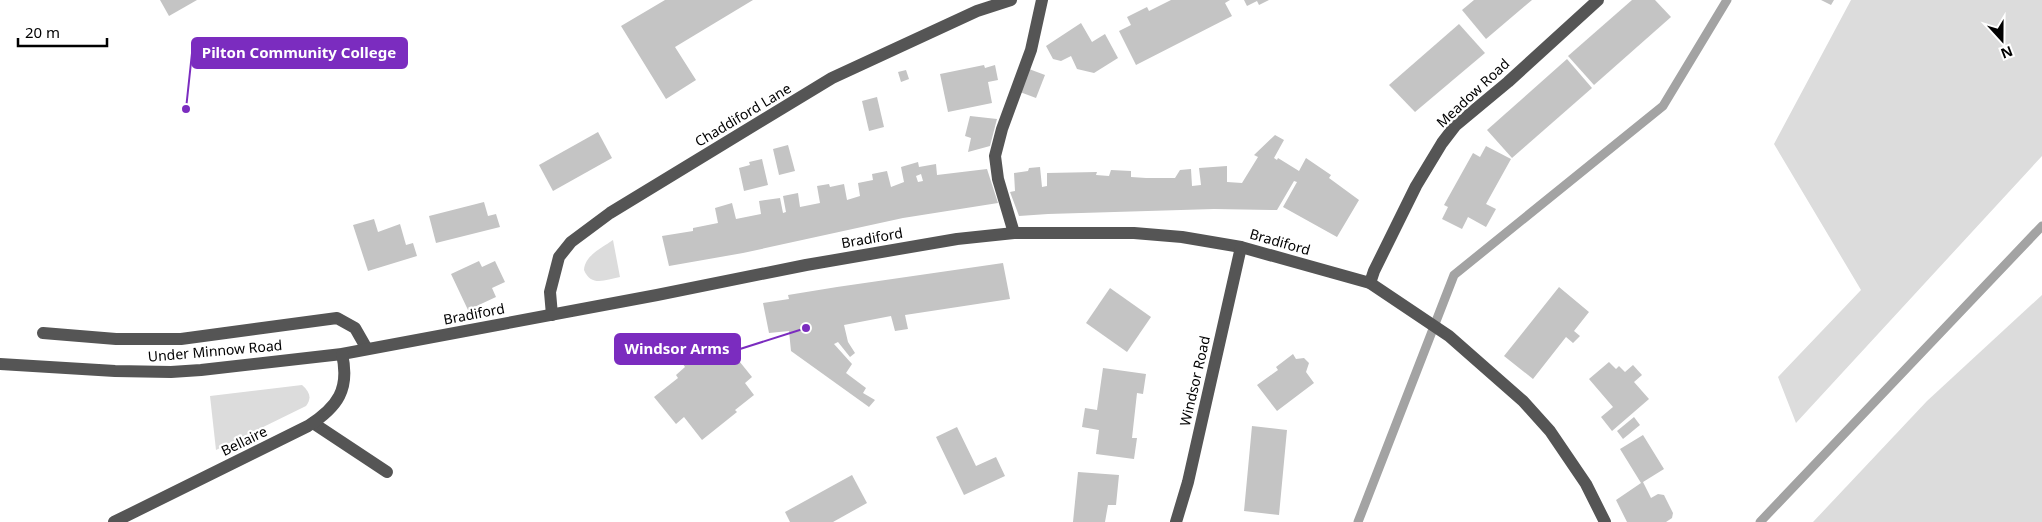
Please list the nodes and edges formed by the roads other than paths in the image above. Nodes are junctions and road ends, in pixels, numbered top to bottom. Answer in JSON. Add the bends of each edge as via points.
{"nodes":[{"id":1,"x":1011,"y":0,"type":"edge"},
{"id":2,"x":1042,"y":0,"type":"edge"},
{"id":3,"x":1598,"y":0,"type":"edge"},
{"id":4,"x":1014,"y":233,"type":"junction"},
{"id":5,"x":1241,"y":247,"type":"junction"},
{"id":6,"x":1370,"y":283,"type":"junction"},
{"id":7,"x":552,"y":315,"type":"junction"},
{"id":8,"x":43,"y":334,"type":"dead end"},
{"id":9,"x":367,"y":349,"type":"junction"},
{"id":10,"x":342,"y":354,"type":"junction"},
{"id":11,"x":0,"y":364,"type":"edge"},
{"id":12,"x":313,"y":423,"type":"junction"},
{"id":13,"x":387,"y":472,"type":"dead end"},
{"id":14,"x":114,"y":522,"type":"edge"},
{"id":15,"x":1176,"y":522,"type":"edge"},
{"id":16,"x":1605,"y":522,"type":"edge"}],
"edges":[{"from":1,"to":7,"type":"street","name":"Chaddiford Lane","via":[[969,15],[832,78],[610,213],[570,242],[559,258],[550,292]]},
{"from":2,"to":4,"type":"street","via":[[1031,50],[1002,129],[996,156],[998,179]]},
{"from":3,"to":6,"type":"street","name":"Meadow Road","via":[[1455,126],[1416,186]]},
{"from":4,"to":5,"type":"street","name":"Bradiford","via":[[1134,233]]},
{"from":4,"to":7,"type":"street","name":"Bradiford","via":[[956,239],[806,265]]},
{"from":5,"to":6,"type":"street","name":"Bradiford"},
{"from":5,"to":15,"type":"street","name":"Windsor Road"},
{"from":6,"to":16,"type":"street","name":"Bradiford","via":[[1449,336],[1523,401],[1550,431],[1586,484]]},
{"from":7,"to":9,"type":"street","name":"Bradiford"},
{"from":8,"to":9,"type":"street","via":[[181,339],[337,318],[355,328]]},
{"from":9,"to":10,"type":"street","name":"Bradiford"},
{"from":10,"to":11,"type":"street","name":"Under Minnow Road","via":[[171,372]]},
{"from":10,"to":12,"type":"street","name":"Bellaire","via":[[345,369],[343,389],[335,405]]},
{"from":12,"to":13,"type":"street"},
{"from":12,"to":14,"type":"street","name":"Bellaire"}]}
